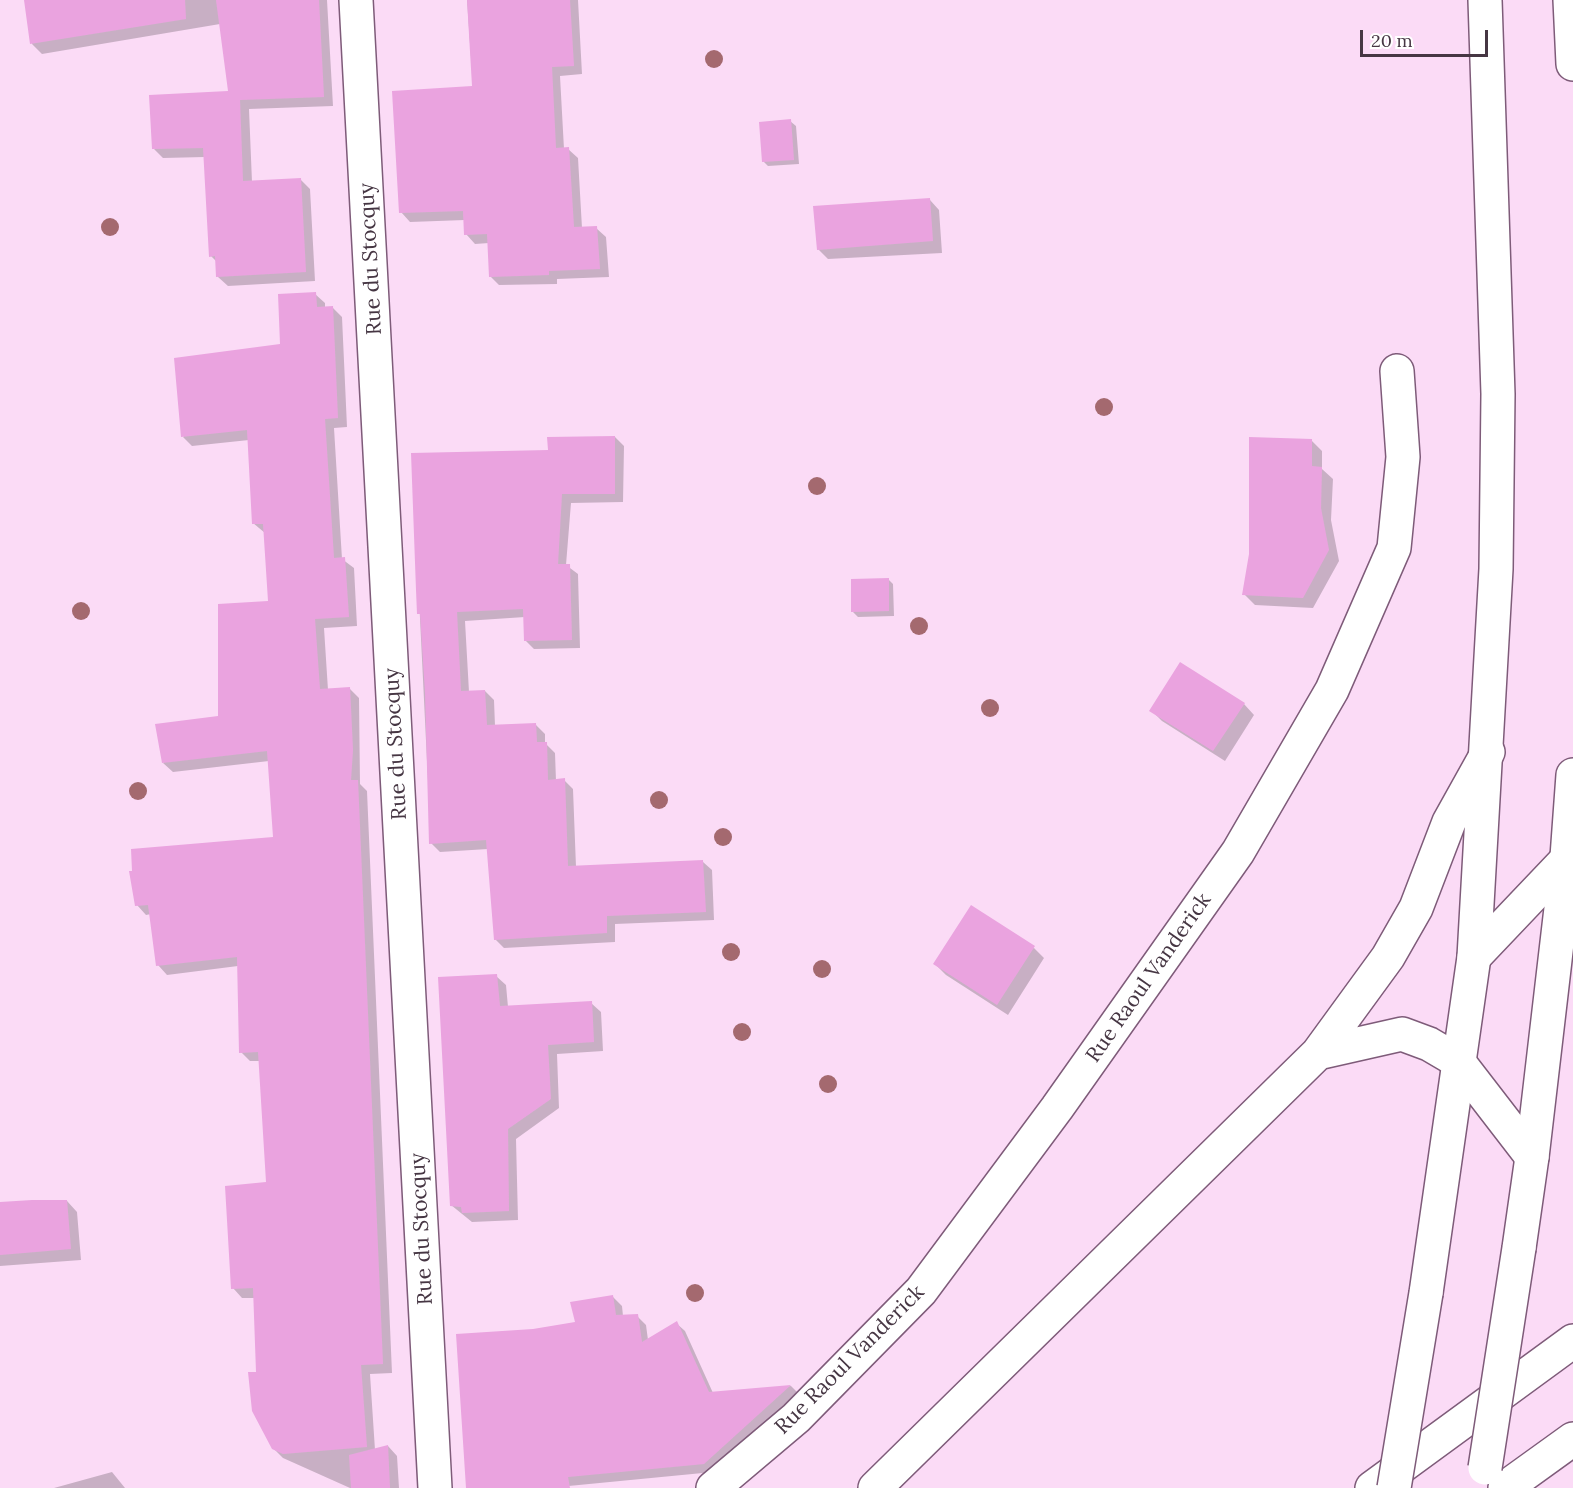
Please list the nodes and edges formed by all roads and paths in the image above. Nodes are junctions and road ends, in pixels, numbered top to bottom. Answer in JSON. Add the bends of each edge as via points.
{"nodes":[{"id":1,"x":356,"y":0,"type":"edge"},
{"id":2,"x":1485,"y":0,"type":"edge"},
{"id":3,"x":1570,"y":0,"type":"edge"},
{"id":4,"x":1573,"y":64,"type":"edge"},
{"id":5,"x":1397,"y":371,"type":"dead end"},
{"id":6,"x":1488,"y":752,"type":"junction"},
{"id":7,"x":1573,"y":775,"type":"edge"},
{"id":8,"x":1570,"y":855,"type":"edge"},
{"id":9,"x":1474,"y":957,"type":"junction"},
{"id":10,"x":1318,"y":1053,"type":"junction"},
{"id":11,"x":1458,"y":1061,"type":"junction"},
{"id":12,"x":1532,"y":1157,"type":"junction"},
{"id":13,"x":1573,"y":1341,"type":"edge"},
{"id":14,"x":1573,"y":1439,"type":"edge"},
{"id":15,"x":435,"y":1488,"type":"edge"},
{"id":16,"x":713,"y":1488,"type":"edge"},
{"id":17,"x":875,"y":1488,"type":"edge"},
{"id":18,"x":1372,"y":1488,"type":"edge"},
{"id":19,"x":1394,"y":1488,"type":"edge"},
{"id":20,"x":1482,"y":1488,"type":"edge"},
{"id":21,"x":1505,"y":1488,"type":"edge"}],
"edges":[{"from":1,"to":15,"type":"main road","name":"Rue du Stocquy"},
{"from":2,"to":6,"type":"main road","via":[[1498,394]]},
{"from":3,"to":4,"type":"main road"},
{"from":5,"to":16,"type":"main road","name":"Rue Raoul Vanderick","via":[[1403,457],[1394,548],[1332,690],[1238,852],[1057,1108],[921,1291],[796,1418]]},
{"from":6,"to":9,"type":"main road"},
{"from":6,"to":10,"type":"main road","via":[[1449,822],[1411,918],[1388,957]]},
{"from":7,"to":8,"type":"main road"},
{"from":8,"to":9,"type":"main road"},
{"from":8,"to":12,"type":"main road"},
{"from":9,"to":11,"type":"main road"},
{"from":10,"to":11,"type":"main road","via":[[1402,1034]]},
{"from":10,"to":17,"type":"main road"},
{"from":11,"to":12,"type":"main road"},
{"from":11,"to":19,"type":"main road","bridge":true},
{"from":12,"to":20,"type":"main road","bridge":true},
{"from":13,"to":18,"type":"main road"},
{"from":14,"to":21,"type":"main road"}]}
